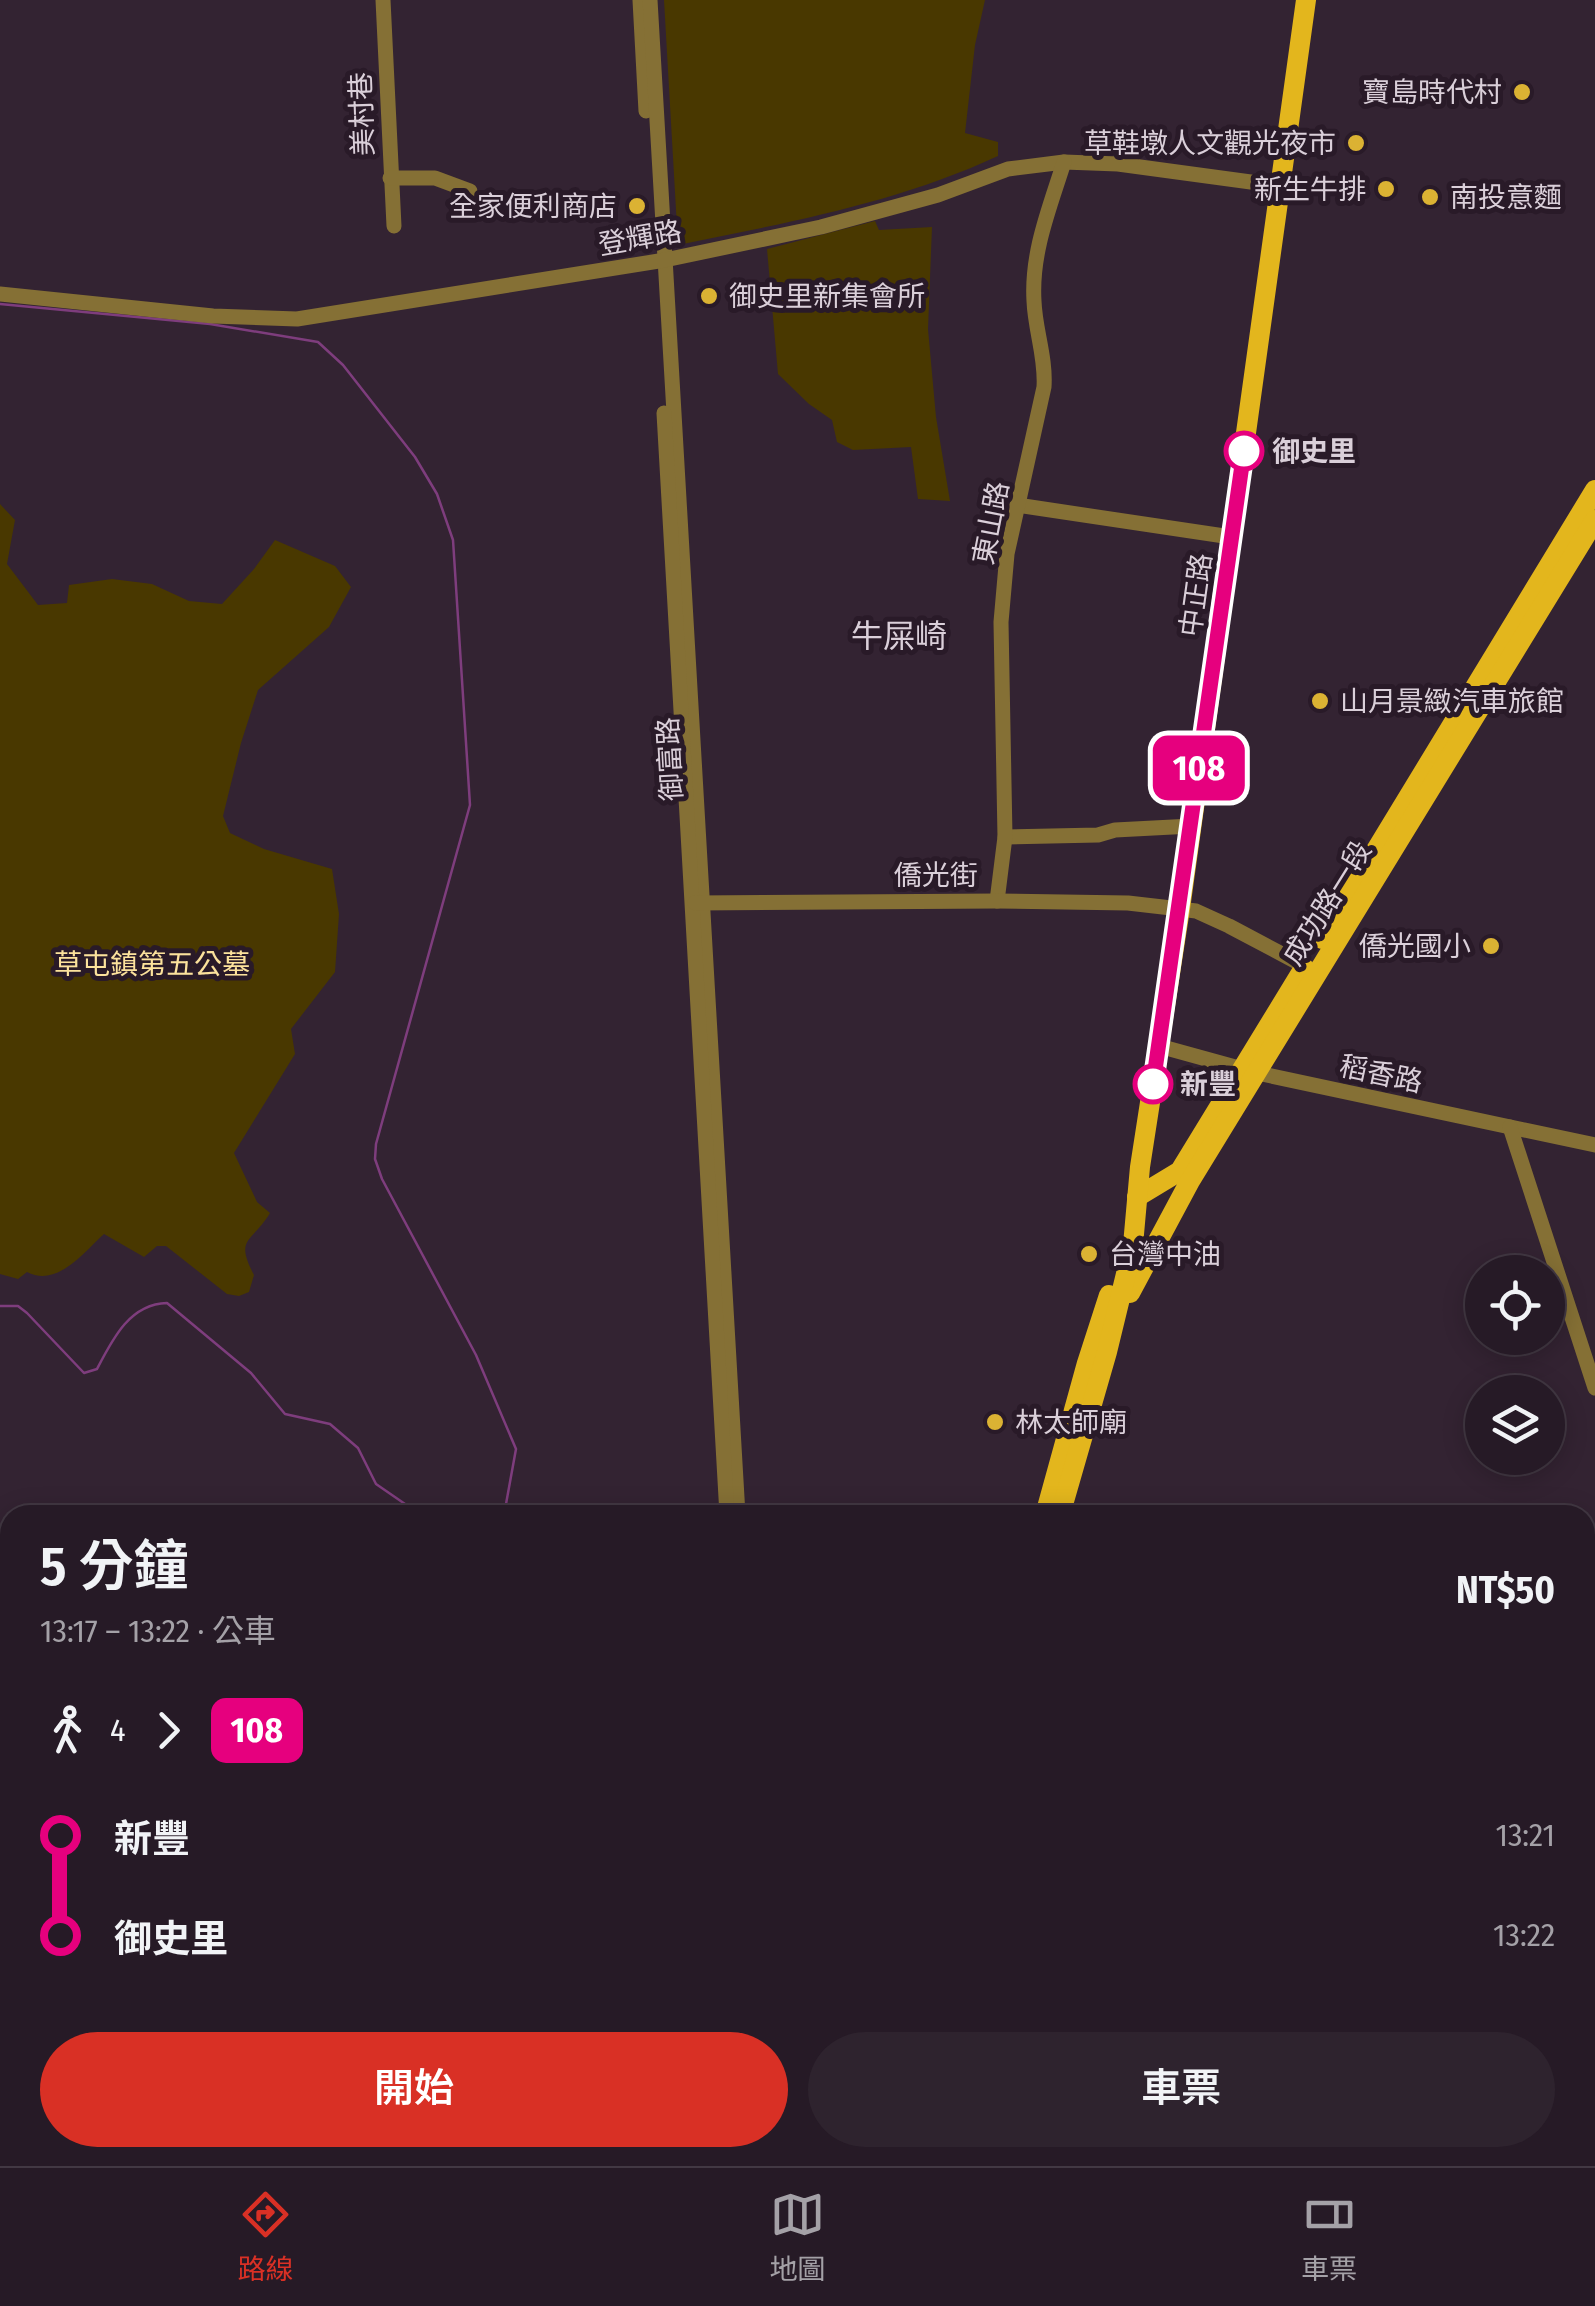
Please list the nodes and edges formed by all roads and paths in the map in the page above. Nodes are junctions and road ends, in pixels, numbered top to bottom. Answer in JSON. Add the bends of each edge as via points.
{"nodes":[{"id":1,"x":383,"y":0,"type":"edge"},
{"id":2,"x":640,"y":0,"type":"edge"},
{"id":3,"x":650,"y":0,"type":"edge"},
{"id":4,"x":1306,"y":0,"type":"edge"},
{"id":5,"x":1064,"y":162,"type":"junction"},
{"id":6,"x":390,"y":178,"type":"junction"},
{"id":7,"x":1280,"y":186,"type":"junction"},
{"id":8,"x":470,"y":191,"type":"dead end"},
{"id":9,"x":394,"y":226,"type":"dead end"},
{"id":10,"x":660,"y":261,"type":"junction"},
{"id":11,"x":0,"y":294,"type":"edge"},
{"id":12,"x":1595,"y":490,"type":"edge"},
{"id":13,"x":1018,"y":505,"type":"junction"},
{"id":14,"x":1595,"y":520,"type":"edge"},
{"id":15,"x":1232,"y":537,"type":"junction"},
{"id":16,"x":1192,"y":826,"type":"junction"},
{"id":17,"x":1005,"y":837,"type":"junction"},
{"id":18,"x":998,"y":900,"type":"junction"},
{"id":19,"x":696,"y":902,"type":"junction"},
{"id":20,"x":1180,"y":908,"type":"junction"},
{"id":21,"x":1311,"y":969,"type":"junction"},
{"id":22,"x":1159,"y":1046,"type":"junction"},
{"id":23,"x":1248,"y":1070,"type":"junction"},
{"id":24,"x":1510,"y":1127,"type":"junction"},
{"id":25,"x":1595,"y":1145,"type":"edge"},
{"id":26,"x":1138,"y":1197,"type":"junction"},
{"id":27,"x":1116,"y":1321,"type":"junction"},
{"id":28,"x":1595,"y":1388,"type":"edge"},
{"id":29,"x":726,"y":1505,"type":"edge"},
{"id":30,"x":737,"y":1505,"type":"edge"},
{"id":31,"x":1048,"y":1505,"type":"edge"},
{"id":32,"x":1063,"y":1505,"type":"edge"}],
"edges":[{"from":1,"to":6,"type":"street","name":"美村巷"},
{"from":2,"to":10,"type":"street","name":"御富路"},
{"from":3,"to":10,"type":"street","name":"御富路"},
{"from":4,"to":7,"type":"main road","name":"中正路"},
{"from":5,"to":7,"type":"street","name":"登輝路"},
{"from":5,"to":10,"type":"street","name":"登輝路","via":[[1008,170],[820,227]]},
{"from":5,"to":13,"type":"street","name":"東山路","via":[[1036,251],[1033,297],[1045,369]]},
{"from":6,"to":8,"type":"street","via":[[436,178]]},
{"from":6,"to":9,"type":"street","name":"美村巷"},
{"from":7,"to":15,"type":"main road","name":"中正路"},
{"from":10,"to":11,"type":"street","name":"登輝路","via":[[297,320]]},
{"from":10,"to":19,"type":"street","name":"御富路"},
{"from":12,"to":21,"type":"main road","name":"成功路一段"},
{"from":13,"to":15,"type":"street"},
{"from":13,"to":17,"type":"street","name":"東山路","via":[[1002,622]]},
{"from":14,"to":21,"type":"main road","name":"成功路一段"},
{"from":15,"to":16,"type":"main road","name":"中正路"},
{"from":16,"to":17,"type":"street"},
{"from":16,"to":20,"type":"main road","name":"中正路"},
{"from":17,"to":18,"type":"street","name":"東山路"},
{"from":18,"to":19,"type":"street","name":"僑光街"},
{"from":18,"to":20,"type":"street","name":"僑光街"},
{"from":19,"to":29,"type":"street","name":"御富路"},
{"from":19,"to":30,"type":"street","name":"御富路"},
{"from":20,"to":21,"type":"street","name":"僑光街"},
{"from":20,"to":22,"type":"main road","name":"中正路"},
{"from":21,"to":23,"type":"main road","name":"成功路一段"},
{"from":22,"to":23,"type":"street","name":"稻香路"},
{"from":22,"to":26,"type":"main road","name":"中正路"},
{"from":23,"to":24,"type":"street","name":"稻香路"},
{"from":23,"to":26,"type":"main road","name":"成功路一段","via":[[1180,1170]]},
{"from":23,"to":27,"type":"main road","name":"成功路一段"},
{"from":24,"to":25,"type":"street","name":"稻香路"},
{"from":24,"to":28,"type":"street"},
{"from":26,"to":27,"type":"main road","name":"中正路"},
{"from":26,"to":31,"type":"main road","name":"中正路"},
{"from":27,"to":32,"type":"main road","name":"中正路"}]}
